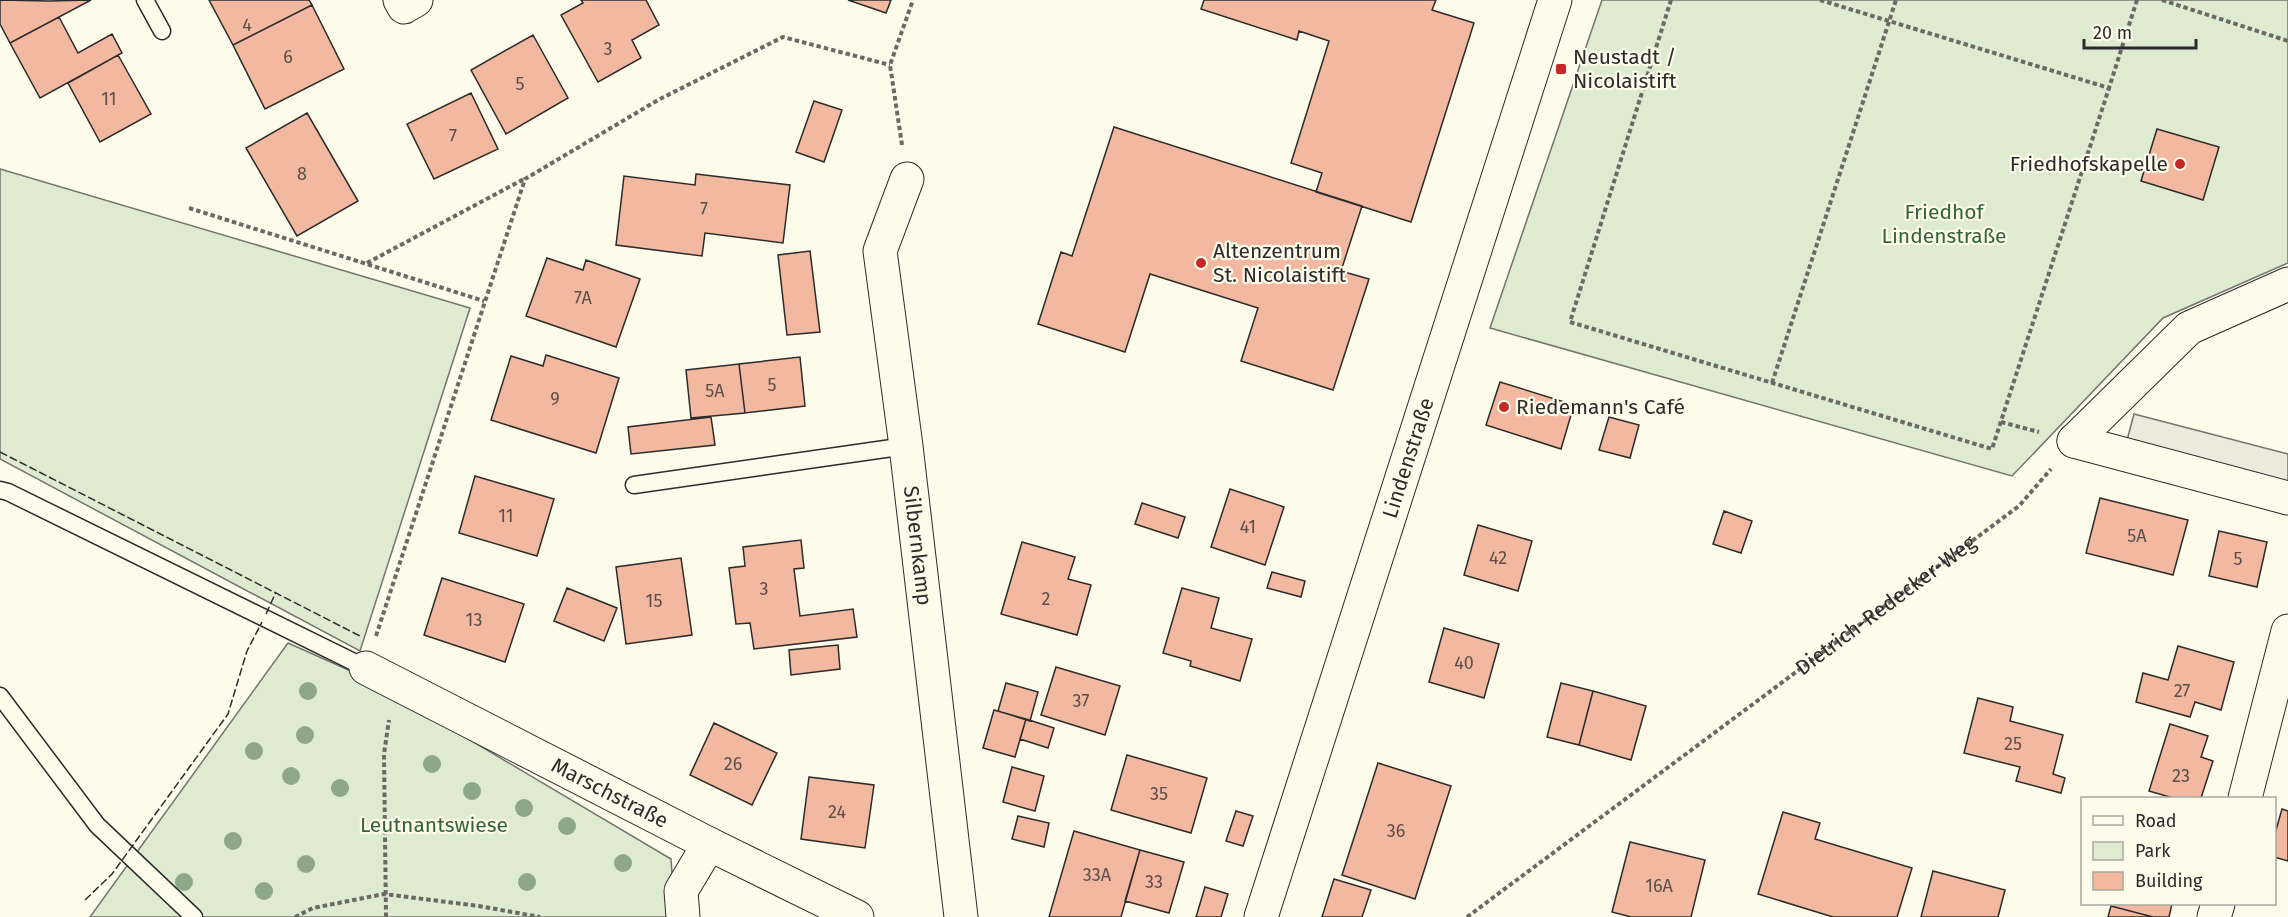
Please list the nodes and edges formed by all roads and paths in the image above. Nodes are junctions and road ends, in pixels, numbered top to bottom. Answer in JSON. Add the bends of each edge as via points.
{"nodes":[{"id":1,"x":145,"y":0,"type":"edge"},
{"id":2,"x":400,"y":0,"type":"edge"},
{"id":3,"x":416,"y":0,"type":"edge"},
{"id":4,"x":913,"y":0,"type":"edge"},
{"id":5,"x":1555,"y":0,"type":"edge"},
{"id":6,"x":1671,"y":0,"type":"edge"},
{"id":7,"x":1820,"y":0,"type":"edge"},
{"id":8,"x":1896,"y":0,"type":"edge"},
{"id":9,"x":2137,"y":0,"type":"edge"},
{"id":10,"x":2162,"y":0,"type":"edge"},
{"id":11,"x":1889,"y":22,"type":"junction"},
{"id":12,"x":162,"y":31,"type":"dead end"},
{"id":13,"x":2288,"y":41,"type":"edge"},
{"id":14,"x":890,"y":65,"type":"junction"},
{"id":15,"x":2109,"y":88,"type":"junction"},
{"id":16,"x":525,"y":179,"type":"junction"},
{"id":17,"x":907,"y":179,"type":"joint"},
{"id":18,"x":189,"y":208,"type":"dead end"},
{"id":19,"x":366,"y":263,"type":"junction"},
{"id":20,"x":2288,"y":284,"type":"edge"},
{"id":21,"x":484,"y":301,"type":"junction"},
{"id":22,"x":1772,"y":384,"type":"junction"},
{"id":23,"x":2074,"y":441,"type":"junction"},
{"id":24,"x":906,"y":446,"type":"junction"},
{"id":25,"x":634,"y":485,"type":"dead end"},
{"id":26,"x":0,"y":490,"type":"edge"},
{"id":27,"x":2288,"y":498,"type":"edge"},
{"id":28,"x":2288,"y":631,"type":"edge"},
{"id":29,"x":366,"y":668,"type":"junction"},
{"id":30,"x":394,"y":683,"type":"junction"},
{"id":31,"x":0,"y":696,"type":"edge"},
{"id":32,"x":2245,"y":797,"type":"edge"},
{"id":33,"x":709,"y":844,"type":"junction"},
{"id":34,"x":384,"y":894,"type":"junction"},
{"id":35,"x":194,"y":917,"type":"edge"},
{"id":36,"x":295,"y":917,"type":"edge"},
{"id":37,"x":386,"y":917,"type":"edge"},
{"id":38,"x":540,"y":917,"type":"edge"},
{"id":39,"x":683,"y":917,"type":"edge"},
{"id":40,"x":856,"y":917,"type":"edge"},
{"id":41,"x":961,"y":917,"type":"edge"},
{"id":42,"x":1261,"y":917,"type":"edge"},
{"id":43,"x":1467,"y":917,"type":"edge"}],
"edges":[{"from":1,"to":12,"type":"lane"},
{"from":2,"to":3,"type":"street","via":[[404,7]]},
{"from":4,"to":14,"type":"path"},
{"from":5,"to":42,"type":"street","name":"Lindenstraße"},
{"from":6,"to":22,"type":"path","via":[[1569,322]]},
{"from":7,"to":11,"type":"path"},
{"from":8,"to":11,"type":"path"},
{"from":9,"to":15,"type":"path"},
{"from":10,"to":13,"type":"path"},
{"from":11,"to":15,"type":"path"},
{"from":11,"to":22,"type":"path"},
{"from":14,"to":16,"type":"path","via":[[783,37],[658,100]]},
{"from":14,"to":17,"type":"path"},
{"from":15,"to":22,"type":"path","via":[[1992,449]]},
{"from":16,"to":19,"type":"path"},
{"from":16,"to":21,"type":"path"},
{"from":17,"to":24,"type":"street","name":"Silbernkamp","via":[[880,251]]},
{"from":18,"to":19,"type":"path"},
{"from":19,"to":21,"type":"path"},
{"from":20,"to":23,"type":"street","via":[[2189,328]]},
{"from":21,"to":29,"type":"path"},
{"from":23,"to":27,"type":"street"},
{"from":23,"to":43,"type":"path","name":"Dietrich-Redecker-Weg","via":[[2019,506]]},
{"from":24,"to":25,"type":"lane"},
{"from":24,"to":41,"type":"street","name":"Silbernkamp"},
{"from":26,"to":29,"type":"lane"},
{"from":28,"to":32,"type":"street"},
{"from":29,"to":30,"type":"street","name":"Marschstraße"},
{"from":30,"to":33,"type":"street","name":"Marschstraße"},
{"from":30,"to":34,"type":"path","via":[[384,754]]},
{"from":31,"to":35,"type":"lane","via":[[97,825]]},
{"from":33,"to":39,"type":"street","via":[[681,891]]},
{"from":33,"to":40,"type":"street","name":"Marschstraße"},
{"from":34,"to":36,"type":"path","via":[[313,908]]},
{"from":34,"to":37,"type":"path"},
{"from":34,"to":38,"type":"path"}]}
